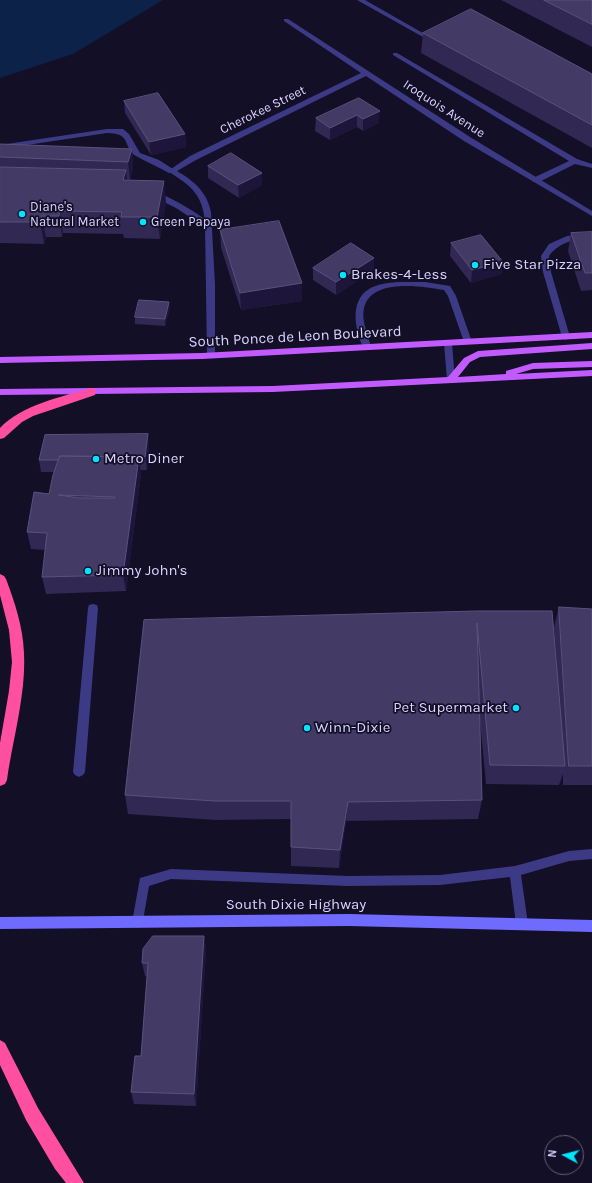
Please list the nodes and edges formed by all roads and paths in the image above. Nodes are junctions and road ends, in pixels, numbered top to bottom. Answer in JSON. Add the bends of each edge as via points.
{"nodes":[{"id":1,"x":360,"y":0,"type":"edge"},
{"id":2,"x":286,"y":20,"type":"dead end"},
{"id":3,"x":425,"y":36,"type":"edge"},
{"id":4,"x":395,"y":54,"type":"dead end"},
{"id":5,"x":366,"y":73,"type":"junction"},
{"id":6,"x":36,"y":142,"type":"junction"},
{"id":7,"x":0,"y":148,"type":"edge"},
{"id":8,"x":44,"y":150,"type":"edge"},
{"id":9,"x":574,"y":161,"type":"junction"},
{"id":10,"x":592,"y":166,"type":"edge"},
{"id":11,"x":172,"y":171,"type":"junction"},
{"id":12,"x":536,"y":180,"type":"junction"},
{"id":13,"x":146,"y":190,"type":"edge"},
{"id":14,"x":592,"y":214,"type":"edge"},
{"id":15,"x":208,"y":225,"type":"junction"},
{"id":16,"x":592,"y":236,"type":"edge"},
{"id":17,"x":592,"y":335,"type":"edge"},
{"id":18,"x":566,"y":337,"type":"junction"},
{"id":19,"x":468,"y":342,"type":"junction"},
{"id":20,"x":448,"y":343,"type":"junction"},
{"id":21,"x":592,"y":346,"type":"edge"},
{"id":22,"x":367,"y":347,"type":"junction"},
{"id":23,"x":211,"y":355,"type":"junction"},
{"id":24,"x":0,"y":360,"type":"edge"},
{"id":25,"x":592,"y":364,"type":"edge"},
{"id":26,"x":592,"y":373,"type":"edge"},
{"id":27,"x":492,"y":378,"type":"junction"},
{"id":28,"x":451,"y":380,"type":"junction"},
{"id":29,"x":0,"y":392,"type":"edge"},
{"id":30,"x":91,"y":392,"type":"junction"},
{"id":31,"x":0,"y":434,"type":"edge"},
{"id":32,"x":0,"y":579,"type":"edge"},
{"id":33,"x":93,"y":608,"type":"dead end"},
{"id":34,"x":79,"y":772,"type":"dead end"},
{"id":35,"x":0,"y":780,"type":"edge"},
{"id":36,"x":592,"y":854,"type":"edge"},
{"id":37,"x":515,"y":872,"type":"junction"},
{"id":38,"x":138,"y":922,"type":"junction"},
{"id":39,"x":0,"y":923,"type":"edge"},
{"id":40,"x":522,"y":924,"type":"junction"},
{"id":41,"x":592,"y":926,"type":"edge"},
{"id":42,"x":0,"y":1048,"type":"edge"},
{"id":43,"x":76,"y":1183,"type":"edge"}],
"edges":[{"from":1,"to":3,"type":"street"},
{"from":2,"to":5,"type":"street","name":"Iroquois Avenue"},
{"from":4,"to":9,"type":"street"},
{"from":5,"to":11,"type":"street","name":"Cherokee Street"},
{"from":5,"to":12,"type":"street","name":"Iroquois Avenue","via":[[467,139]]},
{"from":6,"to":7,"type":"street"},
{"from":6,"to":8,"type":"street","via":[[38,148]]},
{"from":6,"to":11,"type":"street","via":[[120,131],[126,136],[133,154]]},
{"from":9,"to":10,"type":"street"},
{"from":9,"to":12,"type":"street"},
{"from":11,"to":15,"type":"street","via":[[189,180],[203,197]]},
{"from":12,"to":14,"type":"street","name":"Iroquois Avenue"},
{"from":13,"to":15,"type":"street","via":[[159,195]]},
{"from":15,"to":23,"type":"street"},
{"from":16,"to":18,"type":"street","via":[[570,238],[552,246],[544,256]]},
{"from":17,"to":18,"type":"main road","name":"South Ponce de Leon Boulevard"},
{"from":18,"to":19,"type":"main road","name":"South Ponce de Leon Boulevard"},
{"from":19,"to":20,"type":"main road","name":"South Ponce de Leon Boulevard"},
{"from":19,"to":22,"type":"street","via":[[447,288],[427,284],[394,284],[375,289],[365,296],[360,306],[360,318]]},
{"from":20,"to":22,"type":"main road","name":"South Ponce de Leon Boulevard"},
{"from":20,"to":28,"type":"street"},
{"from":21,"to":28,"type":"main road","via":[[478,354],[466,360]]},
{"from":22,"to":23,"type":"main road","name":"South Ponce de Leon Boulevard"},
{"from":23,"to":24,"type":"main road","name":"South Ponce de Leon Boulevard"},
{"from":25,"to":27,"type":"main road","via":[[533,366]]},
{"from":26,"to":27,"type":"main road"},
{"from":27,"to":28,"type":"main road"},
{"from":28,"to":30,"type":"main road","via":[[273,389]]},
{"from":29,"to":30,"type":"main road"},
{"from":30,"to":31,"type":"highway","via":[[19,419]]},
{"from":32,"to":35,"type":"highway","via":[[12,616],[18,661]]},
{"from":33,"to":34,"type":"street"},
{"from":36,"to":37,"type":"street","via":[[569,856]]},
{"from":37,"to":38,"type":"street","via":[[440,880],[348,881],[171,874],[144,882]]},
{"from":37,"to":40,"type":"street"},
{"from":38,"to":39,"type":"main road","name":"South Dixie Highway"},
{"from":38,"to":40,"type":"main road","name":"South Dixie Highway","via":[[349,920]]},
{"from":40,"to":41,"type":"main road","name":"South Dixie Highway"},
{"from":42,"to":43,"type":"highway","via":[[32,1114]]}]}
